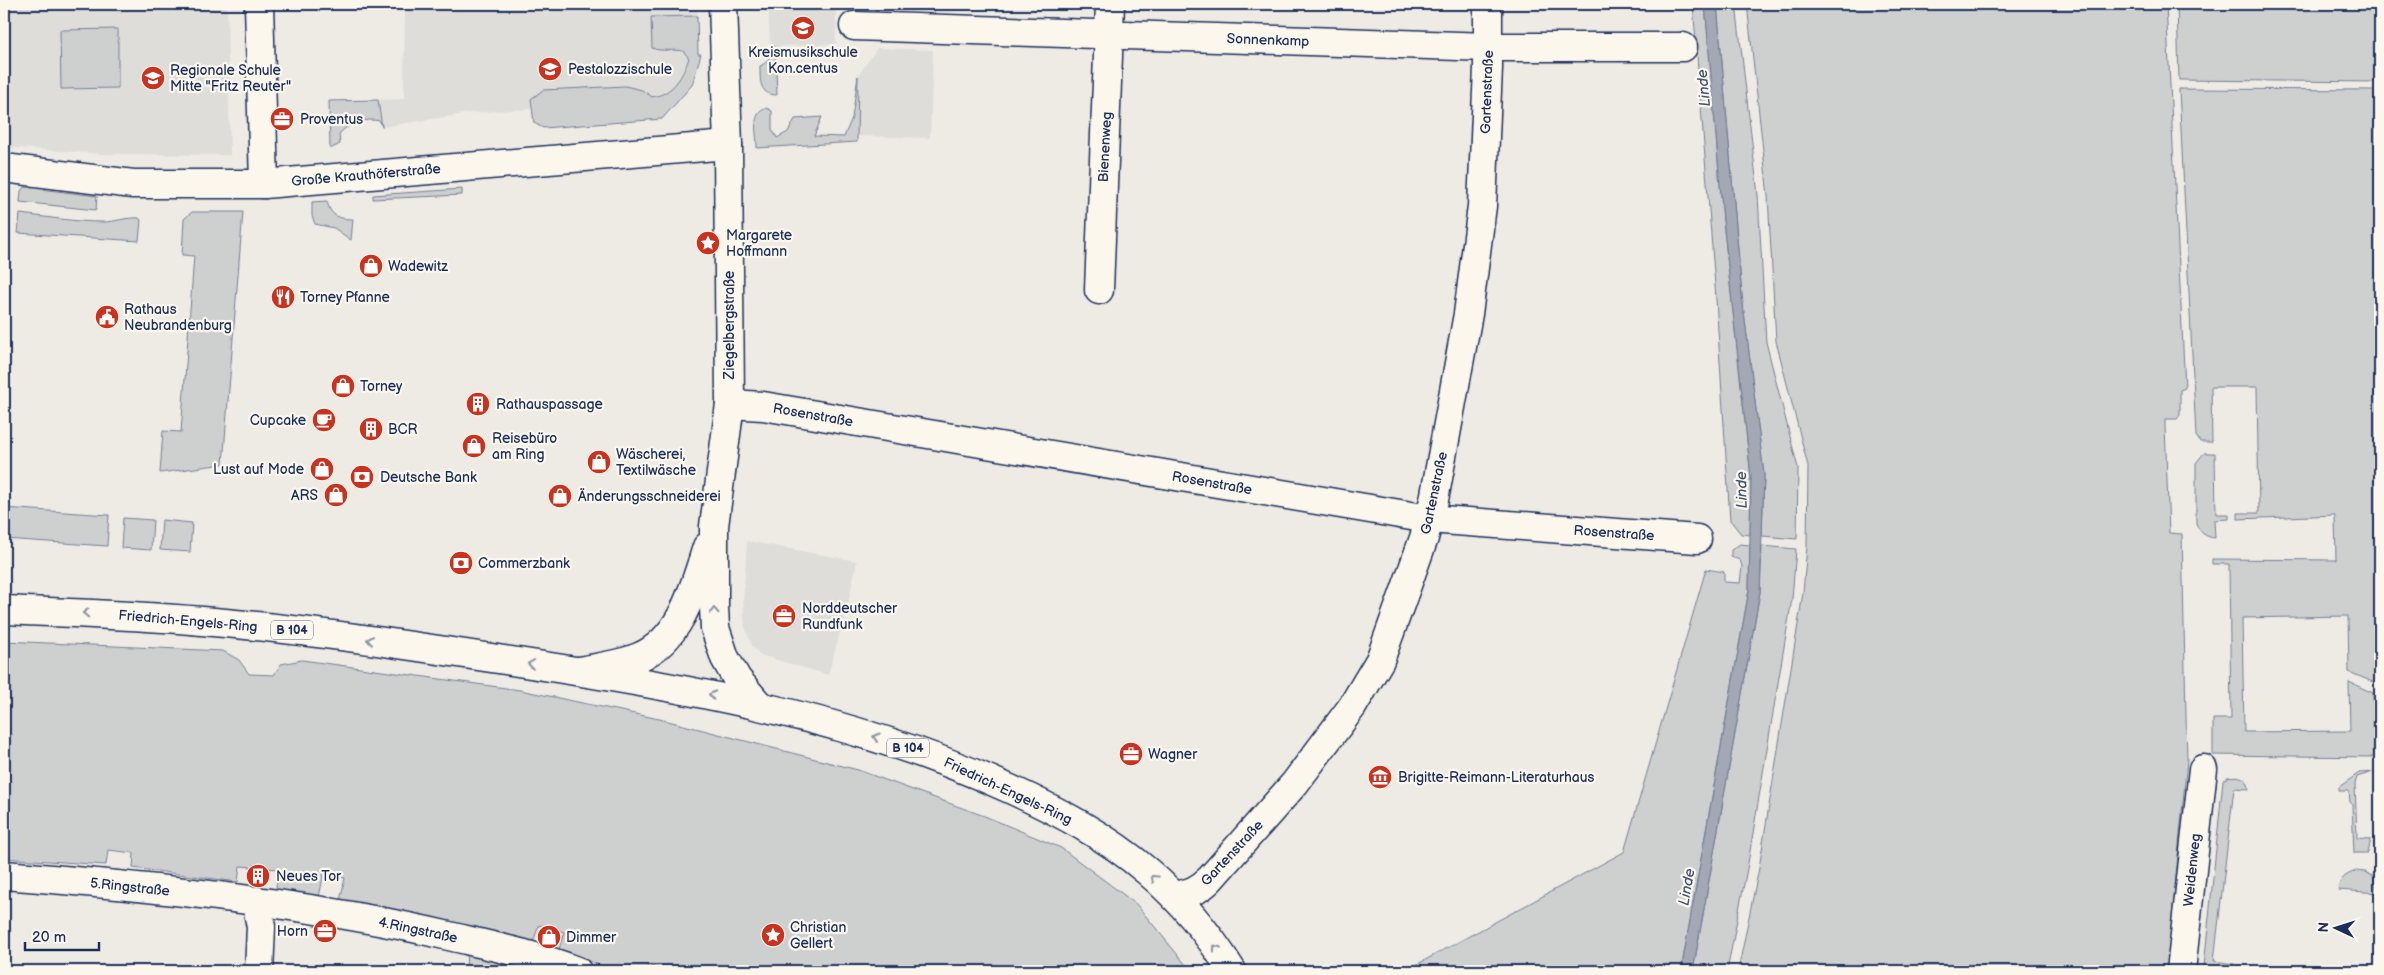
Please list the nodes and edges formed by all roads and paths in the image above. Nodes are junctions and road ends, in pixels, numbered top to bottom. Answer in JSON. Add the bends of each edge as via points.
{"nodes":[{"id":1,"x":259,"y":4,"type":"edge"},
{"id":2,"x":723,"y":4,"type":"edge"},
{"id":3,"x":1110,"y":4,"type":"edge"},
{"id":4,"x":1488,"y":4,"type":"edge"},
{"id":5,"x":854,"y":26,"type":"dead end"},
{"id":6,"x":1110,"y":35,"type":"junction"},
{"id":7,"x":1489,"y":47,"type":"junction"},
{"id":8,"x":1683,"y":47,"type":"dead end"},
{"id":9,"x":728,"y":145,"type":"junction"},
{"id":10,"x":4,"y":168,"type":"edge"},
{"id":11,"x":264,"y":184,"type":"junction"},
{"id":12,"x":1099,"y":290,"type":"dead end"},
{"id":13,"x":730,"y":404,"type":"junction"},
{"id":14,"x":1429,"y":519,"type":"junction"},
{"id":15,"x":714,"y":526,"type":"junction"},
{"id":16,"x":1698,"y":538,"type":"dead end"},
{"id":17,"x":4,"y":610,"type":"edge"},
{"id":18,"x":660,"y":644,"type":"joint"},
{"id":19,"x":579,"y":671,"type":"junction"},
{"id":20,"x":759,"y":705,"type":"junction"},
{"id":21,"x":2203,"y":769,"type":"dead end"},
{"id":22,"x":4,"y":875,"type":"edge"},
{"id":23,"x":1175,"y":896,"type":"junction"},
{"id":24,"x":256,"y":901,"type":"junction"},
{"id":25,"x":259,"y":971,"type":"edge"},
{"id":26,"x":577,"y":971,"type":"edge"},
{"id":27,"x":1232,"y":971,"type":"edge"},
{"id":28,"x":2181,"y":971,"type":"edge"}],
"edges":[{"from":1,"to":11,"type":"street"},
{"from":2,"to":9,"type":"street","name":"Ziegelbergstraße"},
{"from":3,"to":6,"type":"street","name":"Bienenweg"},
{"from":4,"to":7,"type":"street","name":"Gartenstraße"},
{"from":5,"to":6,"type":"street","name":"Sonnenkamp"},
{"from":6,"to":7,"type":"street","name":"Sonnenkamp"},
{"from":6,"to":12,"type":"street","name":"Bienenweg"},
{"from":7,"to":8,"type":"street","name":"Sonnenkamp"},
{"from":7,"to":14,"type":"street","name":"Gartenstraße","via":[[1482,206],[1471,294]]},
{"from":9,"to":11,"type":"street","name":"Große Krauthöferstraße"},
{"from":9,"to":13,"type":"street","name":"Ziegelbergstraße"},
{"from":10,"to":11,"type":"street","name":"Große Krauthöferstraße","via":[[133,184]]},
{"from":13,"to":14,"type":"street","name":"Rosenstraße","via":[[763,406]]},
{"from":13,"to":15,"type":"street","name":"Ziegelbergstraße"},
{"from":14,"to":16,"type":"street","name":"Rosenstraße"},
{"from":14,"to":23,"type":"street","name":"Gartenstraße","via":[[1380,660],[1352,707],[1295,783],[1201,888]]},
{"from":15,"to":18,"type":"street","name":"Ziegelbergstraße","via":[[688,602]]},
{"from":20,"to":15,"type":"street","name":"Ziegelbergstraße","one_way":true,"via":[[737,679],[725,658],[716,628]]},
{"from":19,"to":17,"type":"street","name":"Friedrich-Engels-Ring","number":"B 104","one_way":true,"via":[[353,637],[269,628],[106,614]]},
{"from":18,"to":19,"type":"street","name":"Friedrich-Engels-Ring","via":[[632,660]]},
{"from":20,"to":19,"type":"street","name":"Friedrich-Engels-Ring","number":"B 104","one_way":true},
{"from":23,"to":20,"type":"street","name":"Friedrich-Engels-Ring","number":"B 104","one_way":true,"via":[[1145,869],[1093,833],[1051,808],[966,768],[831,723]]},
{"from":21,"to":28,"type":"street","name":"Weidenweg"},
{"from":22,"to":24,"type":"street","name":"5.Ringstraße"},
{"from":27,"to":23,"type":"street","name":"Friedrich-Engels-Ring","number":"B 104","one_way":true},
{"from":24,"to":25,"type":"street","via":[[260,927]]},
{"from":24,"to":26,"type":"street","name":"4.Ringstraße","via":[[422,930],[529,955]]}]}
